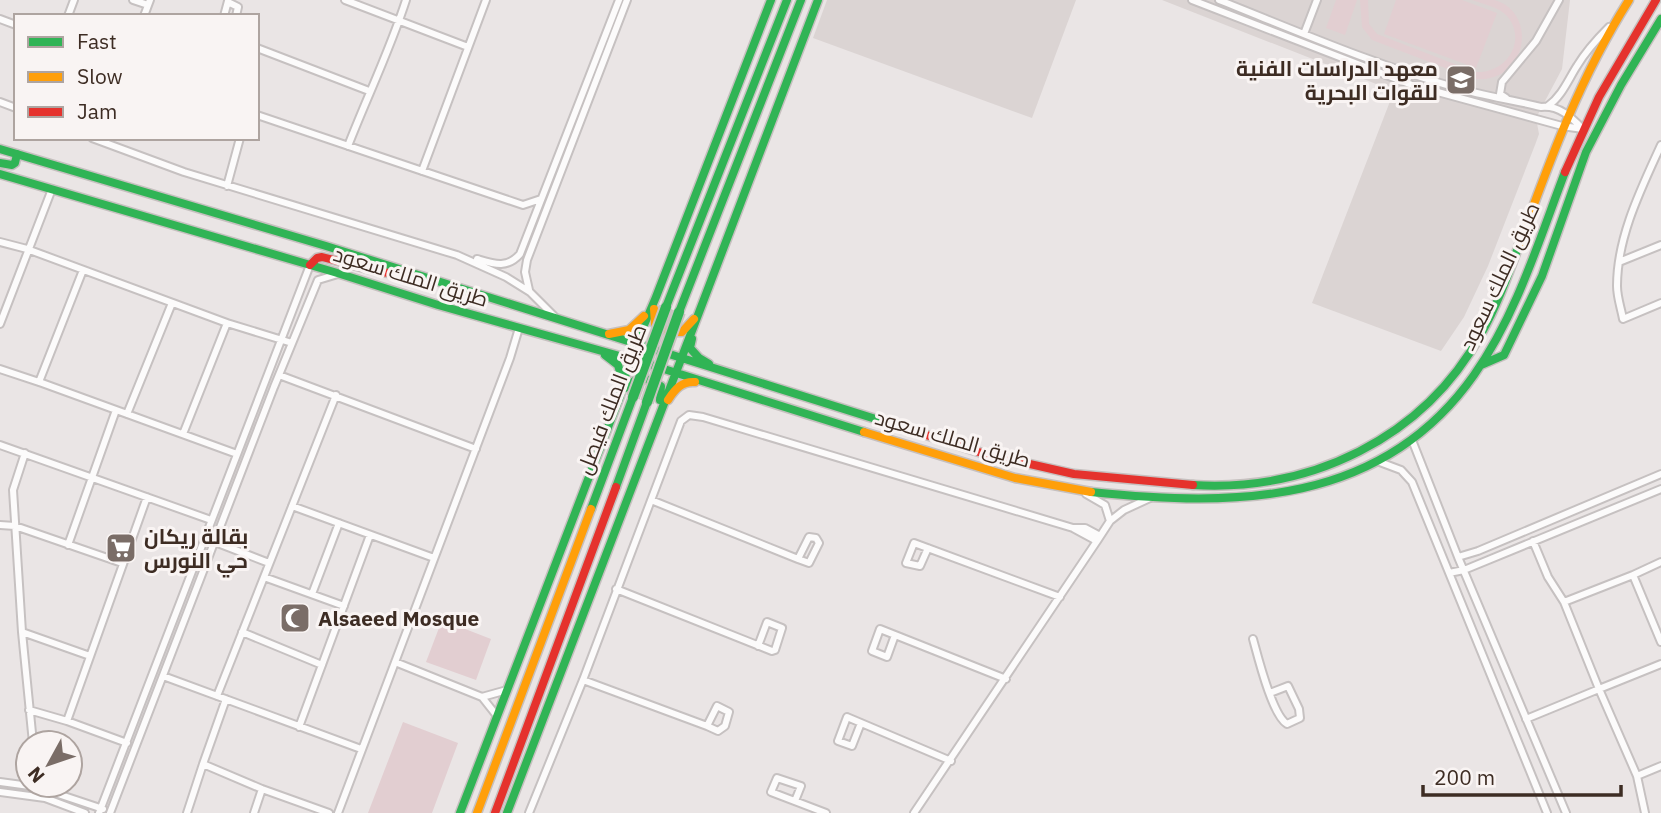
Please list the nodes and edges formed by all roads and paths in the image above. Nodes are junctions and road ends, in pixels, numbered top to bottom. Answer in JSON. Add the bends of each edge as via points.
{"nodes":[{"id":1,"x":133,"y":0,"type":"edge"},
{"id":2,"x":345,"y":0,"type":"edge"},
{"id":3,"x":406,"y":0,"type":"edge"},
{"id":4,"x":486,"y":0,"type":"edge"},
{"id":5,"x":771,"y":0,"type":"edge"},
{"id":6,"x":787,"y":0,"type":"edge"},
{"id":7,"x":801,"y":0,"type":"edge"},
{"id":8,"x":818,"y":0,"type":"edge"},
{"id":9,"x":1192,"y":0,"type":"edge"},
{"id":10,"x":1219,"y":0,"type":"edge"},
{"id":11,"x":1317,"y":0,"type":"edge"},
{"id":12,"x":1559,"y":0,"type":"edge"},
{"id":13,"x":1629,"y":0,"type":"edge"},
{"id":14,"x":1656,"y":0,"type":"edge"},
{"id":15,"x":228,"y":1,"type":"edge"},
{"id":16,"x":623,"y":1,"type":"edge"},
{"id":17,"x":149,"y":3,"type":"edge"},
{"id":18,"x":236,"y":14,"type":"edge"},
{"id":19,"x":1618,"y":18,"type":"junction"},
{"id":20,"x":1661,"y":19,"type":"edge"},
{"id":21,"x":399,"y":21,"type":"junction"},
{"id":22,"x":1304,"y":34,"type":"junction"},
{"id":23,"x":468,"y":47,"type":"junction"},
{"id":24,"x":259,"y":49,"type":"edge"},
{"id":25,"x":369,"y":91,"type":"junction"},
{"id":26,"x":1507,"y":99,"type":"junction"},
{"id":27,"x":1548,"y":106,"type":"junction"},
{"id":28,"x":1567,"y":113,"type":"junction"},
{"id":29,"x":259,"y":116,"type":"edge"},
{"id":30,"x":1562,"y":126,"type":"junction"},
{"id":31,"x":1583,"y":129,"type":"junction"},
{"id":32,"x":97,"y":140,"type":"edge"},
{"id":33,"x":239,"y":140,"type":"edge"},
{"id":34,"x":1661,"y":145,"type":"edge"},
{"id":35,"x":348,"y":146,"type":"junction"},
{"id":36,"x":0,"y":149,"type":"edge"},
{"id":37,"x":17,"y":154,"type":"junction"},
{"id":38,"x":0,"y":163,"type":"edge"},
{"id":39,"x":422,"y":171,"type":"junction"},
{"id":40,"x":0,"y":174,"type":"edge"},
{"id":41,"x":227,"y":186,"type":"junction"},
{"id":42,"x":52,"y":189,"type":"junction"},
{"id":43,"x":542,"y":198,"type":"junction"},
{"id":44,"x":523,"y":205,"type":"junction"},
{"id":45,"x":533,"y":222,"type":"junction"},
{"id":46,"x":0,"y":242,"type":"edge"},
{"id":47,"x":1661,"y":245,"type":"edge"},
{"id":48,"x":27,"y":249,"type":"junction"},
{"id":49,"x":457,"y":255,"type":"junction"},
{"id":50,"x":1619,"y":262,"type":"junction"},
{"id":51,"x":310,"y":265,"type":"junction"},
{"id":52,"x":83,"y":270,"type":"junction"},
{"id":53,"x":340,"y":274,"type":"junction"},
{"id":54,"x":436,"y":281,"type":"junction"},
{"id":55,"x":530,"y":292,"type":"junction"},
{"id":56,"x":656,"y":297,"type":"junction"},
{"id":57,"x":172,"y":303,"type":"junction"},
{"id":58,"x":1661,"y":303,"type":"edge"},
{"id":59,"x":698,"y":315,"type":"junction"},
{"id":60,"x":555,"y":317,"type":"junction"},
{"id":61,"x":227,"y":323,"type":"junction"},
{"id":62,"x":0,"y":324,"type":"edge"},
{"id":63,"x":519,"y":328,"type":"junction"},
{"id":64,"x":601,"y":334,"type":"junction"},
{"id":65,"x":282,"y":342,"type":"junction"},
{"id":66,"x":292,"y":343,"type":"junction"},
{"id":67,"x":636,"y":345,"type":"junction"},
{"id":68,"x":595,"y":348,"type":"junction"},
{"id":69,"x":630,"y":358,"type":"junction"},
{"id":70,"x":680,"y":359,"type":"junction"},
{"id":71,"x":1481,"y":365,"type":"junction"},
{"id":72,"x":0,"y":369,"type":"edge"},
{"id":73,"x":675,"y":372,"type":"junction"},
{"id":74,"x":730,"y":374,"type":"junction"},
{"id":75,"x":279,"y":375,"type":"junction"},
{"id":76,"x":39,"y":382,"type":"junction"},
{"id":77,"x":623,"y":382,"type":"junction"},
{"id":78,"x":723,"y":387,"type":"junction"},
{"id":79,"x":336,"y":396,"type":"junction"},
{"id":80,"x":620,"y":396,"type":"junction"},
{"id":81,"x":116,"y":410,"type":"junction"},
{"id":82,"x":127,"y":414,"type":"junction"},
{"id":83,"x":657,"y":416,"type":"junction"},
{"id":84,"x":183,"y":434,"type":"junction"},
{"id":85,"x":1412,"y":440,"type":"junction"},
{"id":86,"x":0,"y":445,"type":"edge"},
{"id":87,"x":475,"y":449,"type":"junction"},
{"id":88,"x":25,"y":453,"type":"junction"},
{"id":89,"x":237,"y":454,"type":"junction"},
{"id":90,"x":1377,"y":461,"type":"junction"},
{"id":91,"x":1661,"y":474,"type":"edge"},
{"id":92,"x":93,"y":478,"type":"junction"},
{"id":93,"x":1661,"y":489,"type":"edge"},
{"id":94,"x":1082,"y":491,"type":"junction"},
{"id":95,"x":147,"y":497,"type":"junction"},
{"id":96,"x":1151,"y":498,"type":"junction"},
{"id":97,"x":651,"y":500,"type":"junction"},
{"id":98,"x":292,"y":506,"type":"junction"},
{"id":99,"x":211,"y":520,"type":"junction"},
{"id":100,"x":1110,"y":521,"type":"junction"},
{"id":101,"x":339,"y":523,"type":"junction"},
{"id":102,"x":0,"y":525,"type":"edge"},
{"id":103,"x":15,"y":526,"type":"junction"},
{"id":104,"x":370,"y":535,"type":"junction"},
{"id":105,"x":1099,"y":539,"type":"junction"},
{"id":106,"x":1533,"y":541,"type":"junction"},
{"id":107,"x":215,"y":542,"type":"junction"},
{"id":108,"x":68,"y":545,"type":"junction"},
{"id":109,"x":928,"y":548,"type":"dead end"},
{"id":110,"x":1458,"y":557,"type":"junction"},
{"id":111,"x":434,"y":558,"type":"junction"},
{"id":112,"x":797,"y":559,"type":"dead end"},
{"id":113,"x":1661,"y":562,"type":"edge"},
{"id":114,"x":122,"y":563,"type":"junction"},
{"id":115,"x":269,"y":563,"type":"junction"},
{"id":116,"x":1464,"y":570,"type":"junction"},
{"id":117,"x":1449,"y":573,"type":"junction"},
{"id":118,"x":1633,"y":575,"type":"junction"},
{"id":119,"x":264,"y":577,"type":"junction"},
{"id":120,"x":616,"y":589,"type":"junction"},
{"id":121,"x":312,"y":594,"type":"junction"},
{"id":122,"x":1060,"y":597,"type":"junction"},
{"id":123,"x":1564,"y":602,"type":"junction"},
{"id":124,"x":344,"y":606,"type":"junction"},
{"id":125,"x":22,"y":632,"type":"junction"},
{"id":126,"x":242,"y":632,"type":"junction"},
{"id":127,"x":895,"y":635,"type":"junction"},
{"id":128,"x":1253,"y":639,"type":"dead end"},
{"id":129,"x":1661,"y":642,"type":"edge"},
{"id":130,"x":758,"y":646,"type":"junction"},
{"id":131,"x":90,"y":656,"type":"junction"},
{"id":132,"x":395,"y":662,"type":"junction"},
{"id":133,"x":1661,"y":664,"type":"edge"},
{"id":134,"x":322,"y":665,"type":"junction"},
{"id":135,"x":163,"y":676,"type":"junction"},
{"id":136,"x":1006,"y":679,"type":"junction"},
{"id":137,"x":583,"y":680,"type":"junction"},
{"id":138,"x":1599,"y":689,"type":"junction"},
{"id":139,"x":507,"y":690,"type":"junction"},
{"id":140,"x":1270,"y":693,"type":"junction"},
{"id":141,"x":216,"y":696,"type":"junction"},
{"id":142,"x":482,"y":696,"type":"junction"},
{"id":143,"x":226,"y":699,"type":"junction"},
{"id":144,"x":29,"y":710,"type":"junction"},
{"id":145,"x":497,"y":716,"type":"junction"},
{"id":146,"x":1526,"y":719,"type":"junction"},
{"id":147,"x":67,"y":721,"type":"junction"},
{"id":148,"x":861,"y":723,"type":"junction"},
{"id":149,"x":707,"y":726,"type":"dead end"},
{"id":150,"x":299,"y":727,"type":"junction"},
{"id":151,"x":31,"y":729,"type":"edge"},
{"id":152,"x":127,"y":743,"type":"junction"},
{"id":153,"x":361,"y":749,"type":"junction"},
{"id":154,"x":951,"y":761,"type":"junction"},
{"id":155,"x":203,"y":764,"type":"junction"},
{"id":156,"x":1661,"y":766,"type":"edge"},
{"id":157,"x":1637,"y":776,"type":"junction"},
{"id":158,"x":262,"y":789,"type":"junction"},
{"id":159,"x":0,"y":792,"type":"edge"},
{"id":160,"x":69,"y":799,"type":"edge"},
{"id":161,"x":795,"y":801,"type":"junction"},
{"id":162,"x":100,"y":811,"type":"edge"},
{"id":163,"x":85,"y":813,"type":"edge"},
{"id":164,"x":110,"y":813,"type":"edge"},
{"id":165,"x":187,"y":813,"type":"edge"},
{"id":166,"x":254,"y":813,"type":"edge"},
{"id":167,"x":328,"y":813,"type":"edge"},
{"id":168,"x":338,"y":813,"type":"edge"},
{"id":169,"x":460,"y":813,"type":"edge"},
{"id":170,"x":477,"y":813,"type":"edge"},
{"id":171,"x":495,"y":813,"type":"edge"},
{"id":172,"x":507,"y":813,"type":"edge"},
{"id":173,"x":529,"y":813,"type":"edge"},
{"id":174,"x":826,"y":813,"type":"edge"},
{"id":175,"x":914,"y":813,"type":"edge"},
{"id":176,"x":1548,"y":813,"type":"edge"},
{"id":177,"x":1566,"y":813,"type":"edge"},
{"id":178,"x":1645,"y":813,"type":"edge"}],
"edges":[{"from":1,"to":17,"type":"street"},
{"from":2,"to":21,"type":"street"},
{"from":3,"to":21,"type":"street"},
{"from":4,"to":23,"type":"street"},
{"from":5,"to":56,"type":"main road"},
{"from":6,"to":170,"type":"main road","name":"طريق الملك فيصل","bridge":true,"via":[[666,307]]},
{"from":7,"to":171,"type":"main road","name":"طريق الملك فيصل","bridge":true,"via":[[679,312]]},
{"from":8,"to":59,"type":"main road"},
{"from":9,"to":30,"type":"street","via":[[1412,85]]},
{"from":10,"to":22,"type":"street"},
{"from":11,"to":22,"type":"street"},
{"from":12,"to":26,"type":"street","via":[[1536,41],[1502,82],[1500,94]]},
{"from":13,"to":19,"type":"main road","name":"طريق الملك سعود"},
{"from":14,"to":31,"type":"main road","name":"طريق الملك سعود"},
{"from":15,"to":18,"type":"street","via":[[238,7]]},
{"from":16,"to":43,"type":"street"},
{"from":16,"to":55,"type":"street","via":[[527,260],[524,272]]},
{"from":19,"to":27,"type":"street","via":[[1594,41],[1558,99]]},
{"from":19,"to":28,"type":"main road","name":"طريق الملك سعود"},
{"from":20,"to":71,"type":"main road","via":[[1586,152],[1542,276],[1504,355]]},
{"from":21,"to":23,"type":"street"},
{"from":21,"to":25,"type":"street"},
{"from":22,"to":26,"type":"street","via":[[1422,78]]},
{"from":23,"to":39,"type":"street"},
{"from":24,"to":25,"type":"street"},
{"from":25,"to":35,"type":"street"},
{"from":26,"to":27,"type":"street"},
{"from":27,"to":28,"type":"street"},
{"from":28,"to":30,"type":"main road","name":"طريق الملك سعود"},
{"from":28,"to":31,"type":"street"},
{"from":29,"to":35,"type":"street"},
{"from":30,"to":31,"type":"street"},
{"from":30,"to":74,"type":"main road","name":"طريق الملك سعود","via":[[1500,295],[1454,377],[1400,429],[1372,447],[1313,472],[1246,485],[1204,486],[1064,473],[985,454]]},
{"from":31,"to":71,"type":"main road","name":"طريق الملك سعود","via":[[1532,261]]},
{"from":32,"to":41,"type":"street"},
{"from":33,"to":41,"type":"street"},
{"from":34,"to":50,"type":"street","via":[[1620,248]]},
{"from":35,"to":39,"type":"street"},
{"from":36,"to":37,"type":"main road","name":"طريق الملك سعود"},
{"from":37,"to":38,"type":"main road","via":[[12,165]]},
{"from":37,"to":54,"type":"main road","name":"طريق الملك سعود"},
{"from":39,"to":44,"type":"street"},
{"from":40,"to":42,"type":"main road","name":"طريق الملك سعود"},
{"from":41,"to":49,"type":"street"},
{"from":42,"to":48,"type":"street"},
{"from":42,"to":51,"type":"main road","name":"طريق الملك سعود"},
{"from":43,"to":44,"type":"street"},
{"from":43,"to":45,"type":"street"},
{"from":44,"to":45,"type":"street"},
{"from":45,"to":49,"type":"street","via":[[520,254],[508,264]]},
{"from":46,"to":48,"type":"street"},
{"from":47,"to":50,"type":"street"},
{"from":48,"to":52,"type":"street"},
{"from":48,"to":62,"type":"street"},
{"from":49,"to":55,"type":"street"},
{"from":50,"to":58,"type":"street","via":[[1617,288],[1623,319]]},
{"from":51,"to":53,"type":"main road","name":"طريق الملك سعود"},
{"from":51,"to":54,"type":"main road","via":[[317,258],[330,258]]},
{"from":51,"to":65,"type":"street"},
{"from":52,"to":57,"type":"street"},
{"from":52,"to":76,"type":"street"},
{"from":53,"to":63,"type":"main road","name":"طريق الملك سعود"},
{"from":53,"to":66,"type":"street","via":[[318,280]]},
{"from":54,"to":60,"type":"main road","name":"طريق الملك سعود"},
{"from":55,"to":60,"type":"street"},
{"from":56,"to":59,"type":"main road","via":[[653,319],[663,329],[682,331]]},
{"from":56,"to":64,"type":"main road","via":[[636,326],[622,334]]},
{"from":56,"to":67,"type":"main road"},
{"from":57,"to":61,"type":"street"},
{"from":57,"to":82,"type":"street"},
{"from":59,"to":70,"type":"main road"},
{"from":59,"to":74,"type":"main road","via":[[690,348]]},
{"from":60,"to":64,"type":"main road","name":"طريق الملك سعود"},
{"from":61,"to":65,"type":"street"},
{"from":61,"to":84,"type":"street"},
{"from":63,"to":68,"type":"main road","name":"طريق الملك سعود"},
{"from":63,"to":87,"type":"street"},
{"from":64,"to":67,"type":"main road","name":"طريق الملك سعود"},
{"from":65,"to":66,"type":"street"},
{"from":65,"to":89,"type":"street"},
{"from":66,"to":75,"type":"street"},
{"from":67,"to":69,"type":"main road"},
{"from":67,"to":70,"type":"main road","name":"طريق الملك سعود"},
{"from":68,"to":69,"type":"main road","name":"طريق الملك سعود"},
{"from":68,"to":77,"type":"main road","via":[[618,365]]},
{"from":69,"to":73,"type":"main road","name":"طريق الملك سعود"},
{"from":69,"to":77,"type":"main road"},
{"from":70,"to":73,"type":"main road"},
{"from":70,"to":74,"type":"main road","name":"طريق الملك سعود"},
{"from":71,"to":85,"type":"main road","name":"طريق الملك سعود","via":[[1441,414]]},
{"from":72,"to":76,"type":"street"},
{"from":73,"to":78,"type":"main road","name":"طريق الملك سعود"},
{"from":73,"to":83,"type":"main road"},
{"from":75,"to":79,"type":"street"},
{"from":75,"to":107,"type":"street"},
{"from":76,"to":81,"type":"street"},
{"from":77,"to":80,"type":"main road"},
{"from":78,"to":83,"type":"main road","via":[[685,382]]},
{"from":78,"to":94,"type":"main road","name":"طريق الملك سعود","via":[[975,468]]},
{"from":79,"to":87,"type":"street"},
{"from":79,"to":98,"type":"street"},
{"from":80,"to":83,"type":"main road","via":[[629,381],[637,378],[656,383],[662,392]]},
{"from":80,"to":139,"type":"main road"},
{"from":81,"to":82,"type":"street"},
{"from":81,"to":92,"type":"street"},
{"from":82,"to":84,"type":"street"},
{"from":83,"to":172,"type":"main road"},
{"from":84,"to":89,"type":"street"},
{"from":85,"to":90,"type":"main road","name":"طريق الملك سعود"},
{"from":85,"to":110,"type":"street"},
{"from":86,"to":88,"type":"street"},
{"from":87,"to":111,"type":"street"},
{"from":88,"to":92,"type":"street"},
{"from":88,"to":103,"type":"street","via":[[13,490]]},
{"from":89,"to":99,"type":"street"},
{"from":90,"to":96,"type":"main road","name":"طريق الملك سعود","via":[[1333,482],[1280,496]]},
{"from":90,"to":117,"type":"street","via":[[1408,475]]},
{"from":91,"to":110,"type":"street"},
{"from":92,"to":95,"type":"street"},
{"from":92,"to":108,"type":"street"},
{"from":93,"to":106,"type":"street"},
{"from":94,"to":96,"type":"main road","name":"طريق الملك سعود"},
{"from":94,"to":100,"type":"street","via":[[1105,505]]},
{"from":95,"to":99,"type":"street"},
{"from":95,"to":114,"type":"street"},
{"from":96,"to":100,"type":"street"},
{"from":97,"to":105,"type":"street","via":[[681,421],[689,415],[702,416]]},
{"from":97,"to":112,"type":"street"},
{"from":97,"to":120,"type":"street"},
{"from":98,"to":101,"type":"street"},
{"from":98,"to":115,"type":"street"},
{"from":99,"to":152,"type":"street"},
{"from":100,"to":105,"type":"street"},
{"from":101,"to":104,"type":"street"},
{"from":101,"to":121,"type":"street"},
{"from":102,"to":103,"type":"street"},
{"from":103,"to":108,"type":"street"},
{"from":103,"to":125,"type":"street"},
{"from":104,"to":111,"type":"street"},
{"from":104,"to":124,"type":"street"},
{"from":105,"to":122,"type":"street"},
{"from":106,"to":116,"type":"street"},
{"from":106,"to":123,"type":"street"},
{"from":107,"to":115,"type":"street"},
{"from":107,"to":135,"type":"street"},
{"from":108,"to":114,"type":"street"},
{"from":109,"to":122,"type":"street"},
{"from":110,"to":116,"type":"street"},
{"from":111,"to":132,"type":"street"},
{"from":113,"to":118,"type":"street"},
{"from":114,"to":131,"type":"street"},
{"from":115,"to":119,"type":"street"},
{"from":116,"to":117,"type":"street"},
{"from":116,"to":146,"type":"street"},
{"from":117,"to":176,"type":"street"},
{"from":118,"to":123,"type":"street"},
{"from":118,"to":129,"type":"street"},
{"from":119,"to":121,"type":"street"},
{"from":119,"to":126,"type":"street"},
{"from":120,"to":130,"type":"street"},
{"from":120,"to":137,"type":"street"},
{"from":121,"to":124,"type":"street"},
{"from":122,"to":136,"type":"street"},
{"from":123,"to":138,"type":"street"},
{"from":124,"to":134,"type":"street"},
{"from":125,"to":131,"type":"street"},
{"from":125,"to":144,"type":"street"},
{"from":126,"to":134,"type":"street"},
{"from":126,"to":141,"type":"street"},
{"from":127,"to":127,"type":"street","via":[[880,629],[872,651],[887,657]]},
{"from":127,"to":136,"type":"street"},
{"from":128,"to":140,"type":"street"},
{"from":130,"to":130,"type":"street","via":[[775,650],[782,628],[767,622]]},
{"from":131,"to":147,"type":"street"},
{"from":132,"to":142,"type":"street"},
{"from":132,"to":153,"type":"street"},
{"from":133,"to":138,"type":"street"},
{"from":134,"to":150,"type":"street"},
{"from":135,"to":141,"type":"street"},
{"from":135,"to":164,"type":"street"},
{"from":136,"to":154,"type":"street"},
{"from":137,"to":149,"type":"street"},
{"from":137,"to":173,"type":"street"},
{"from":138,"to":146,"type":"street"},
{"from":138,"to":157,"type":"street"},
{"from":139,"to":142,"type":"street"},
{"from":139,"to":145,"type":"main road"},
{"from":140,"to":140,"type":"street","via":[[1284,723],[1302,716],[1289,686]]},
{"from":141,"to":143,"type":"street"},
{"from":142,"to":145,"type":"street"},
{"from":143,"to":150,"type":"street"},
{"from":143,"to":155,"type":"street"},
{"from":144,"to":147,"type":"street"},
{"from":144,"to":151,"type":"street"},
{"from":145,"to":169,"type":"main road"},
{"from":146,"to":177,"type":"street"},
{"from":147,"to":152,"type":"street"},
{"from":148,"to":148,"type":"street","via":[[847,717],[838,741],[852,747]]},
{"from":148,"to":154,"type":"street"},
{"from":150,"to":153,"type":"street"},
{"from":152,"to":162,"type":"street"},
{"from":153,"to":168,"type":"street"},
{"from":154,"to":175,"type":"street"},
{"from":155,"to":158,"type":"street"},
{"from":155,"to":165,"type":"street"},
{"from":156,"to":157,"type":"street"},
{"from":157,"to":178,"type":"street"},
{"from":158,"to":166,"type":"street"},
{"from":158,"to":167,"type":"street"},
{"from":159,"to":163,"type":"street","via":[[45,798]]},
{"from":160,"to":162,"type":"street"},
{"from":161,"to":161,"type":"street","via":[[771,792],[777,778],[801,786]]},
{"from":161,"to":174,"type":"street"},
{"from":162,"to":164,"type":"street"}]}
